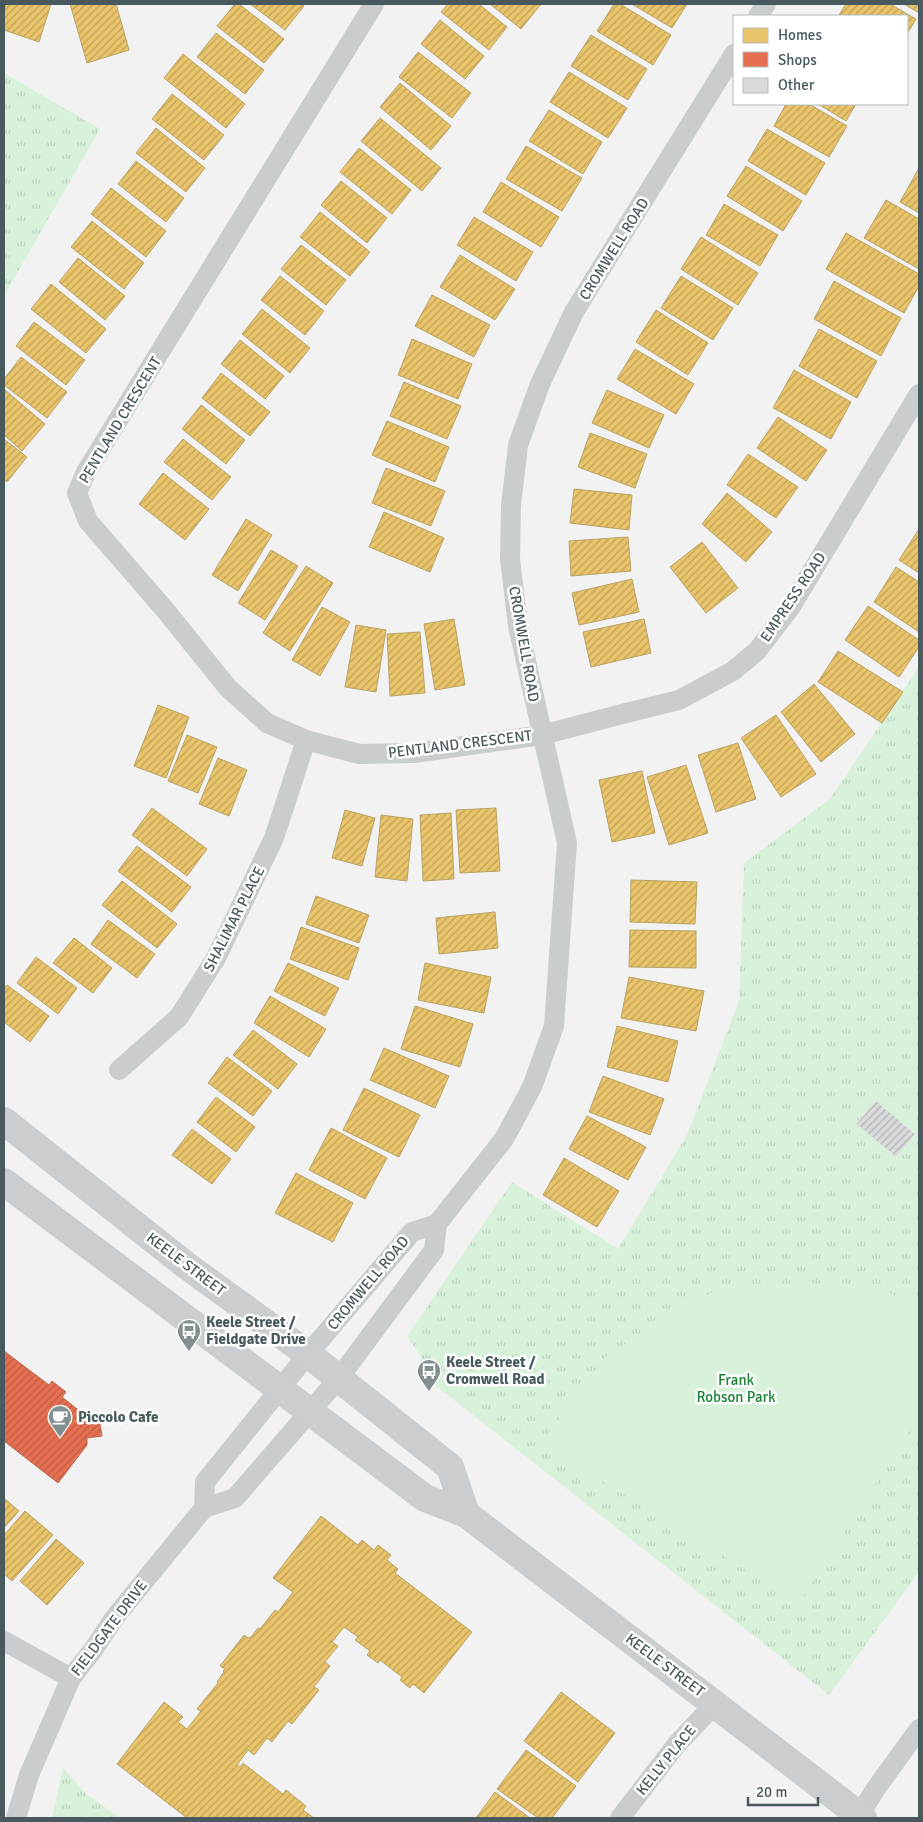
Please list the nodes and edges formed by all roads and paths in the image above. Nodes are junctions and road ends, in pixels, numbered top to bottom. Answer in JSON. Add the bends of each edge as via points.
{"nodes":[{"id":1,"x":374,"y":4,"type":"edge"},
{"id":2,"x":766,"y":4,"type":"edge"},
{"id":3,"x":759,"y":15,"type":"edge"},
{"id":4,"x":733,"y":56,"type":"edge"},
{"id":5,"x":919,"y":394,"type":"edge"},
{"id":6,"x":542,"y":735,"type":"junction"},
{"id":7,"x":306,"y":740,"type":"junction"},
{"id":8,"x":119,"y":1070,"type":"dead end"},
{"id":9,"x":4,"y":1121,"type":"edge"},
{"id":10,"x":4,"y":1182,"type":"edge"},
{"id":11,"x":437,"y":1224,"type":"junction"},
{"id":12,"x":308,"y":1354,"type":"junction"},
{"id":13,"x":339,"y":1378,"type":"junction"},
{"id":14,"x":280,"y":1388,"type":"junction"},
{"id":15,"x":311,"y":1412,"type":"junction"},
{"id":16,"x":204,"y":1508,"type":"junction"},
{"id":17,"x":466,"y":1514,"type":"junction"},
{"id":18,"x":4,"y":1641,"type":"edge"},
{"id":19,"x":71,"y":1678,"type":"junction"},
{"id":20,"x":715,"y":1704,"type":"junction"},
{"id":21,"x":919,"y":1729,"type":"edge"},
{"id":22,"x":861,"y":1817,"type":"edge"},
{"id":23,"x":16,"y":1818,"type":"edge"},
{"id":24,"x":620,"y":1818,"type":"edge"}],
"edges":[{"from":1,"to":7,"type":"street","name":"PENTLAND CRESCENT","via":[[86,472],[77,493],[88,521],[228,688],[267,723]]},
{"from":2,"to":3,"type":"street"},
{"from":4,"to":6,"type":"street","name":"CROMWELL ROAD","via":[[574,312],[540,384],[518,445],[511,506],[510,559],[518,626]]},
{"from":5,"to":6,"type":"street","name":"EMPRESS ROAD","via":[[790,608],[757,651],[733,671],[679,700]]},
{"from":6,"to":7,"type":"street","name":"PENTLAND CRESCENT","via":[[414,753],[360,754]]},
{"from":6,"to":11,"type":"street","name":"CROMWELL ROAD","via":[[567,843],[554,1026],[532,1087],[504,1140]]},
{"from":7,"to":8,"type":"street","name":"SHALIMAR PLACE","via":[[274,838],[216,958],[179,1017]]},
{"from":9,"to":12,"type":"main road","name":"KEELE STREET","via":[[187,1266]]},
{"from":10,"to":14,"type":"main road","name":"KEELE STREET"},
{"from":11,"to":12,"type":"street","name":"CROMWELL ROAD","via":[[412,1232]]},
{"from":11,"to":13,"type":"street","name":"CROMWELL ROAD","via":[[434,1250]]},
{"from":12,"to":13,"type":"main road","name":"KEELE STREET"},
{"from":12,"to":14,"type":"street"},
{"from":13,"to":15,"type":"street"},
{"from":13,"to":17,"type":"main road","name":"KEELE STREET","via":[[450,1467]]},
{"from":14,"to":15,"type":"main road","name":"KEELE STREET"},
{"from":14,"to":16,"type":"street","via":[[204,1482]]},
{"from":15,"to":16,"type":"street","via":[[235,1498]]},
{"from":15,"to":17,"type":"main road","name":"KEELE STREET","via":[[425,1498]]},
{"from":16,"to":19,"type":"street","name":"FIELDGATE DRIVE","via":[[115,1617]]},
{"from":17,"to":20,"type":"main road","name":"KEELE STREET"},
{"from":18,"to":19,"type":"street"},
{"from":19,"to":23,"type":"street","name":"FIELDGATE DRIVE","via":[[29,1774]]},
{"from":20,"to":22,"type":"main road","name":"KEELE STREET"},
{"from":20,"to":24,"type":"street","name":"KELLY PLACE","via":[[677,1744]]},
{"from":21,"to":22,"type":"street","via":[[877,1787]]}]}
